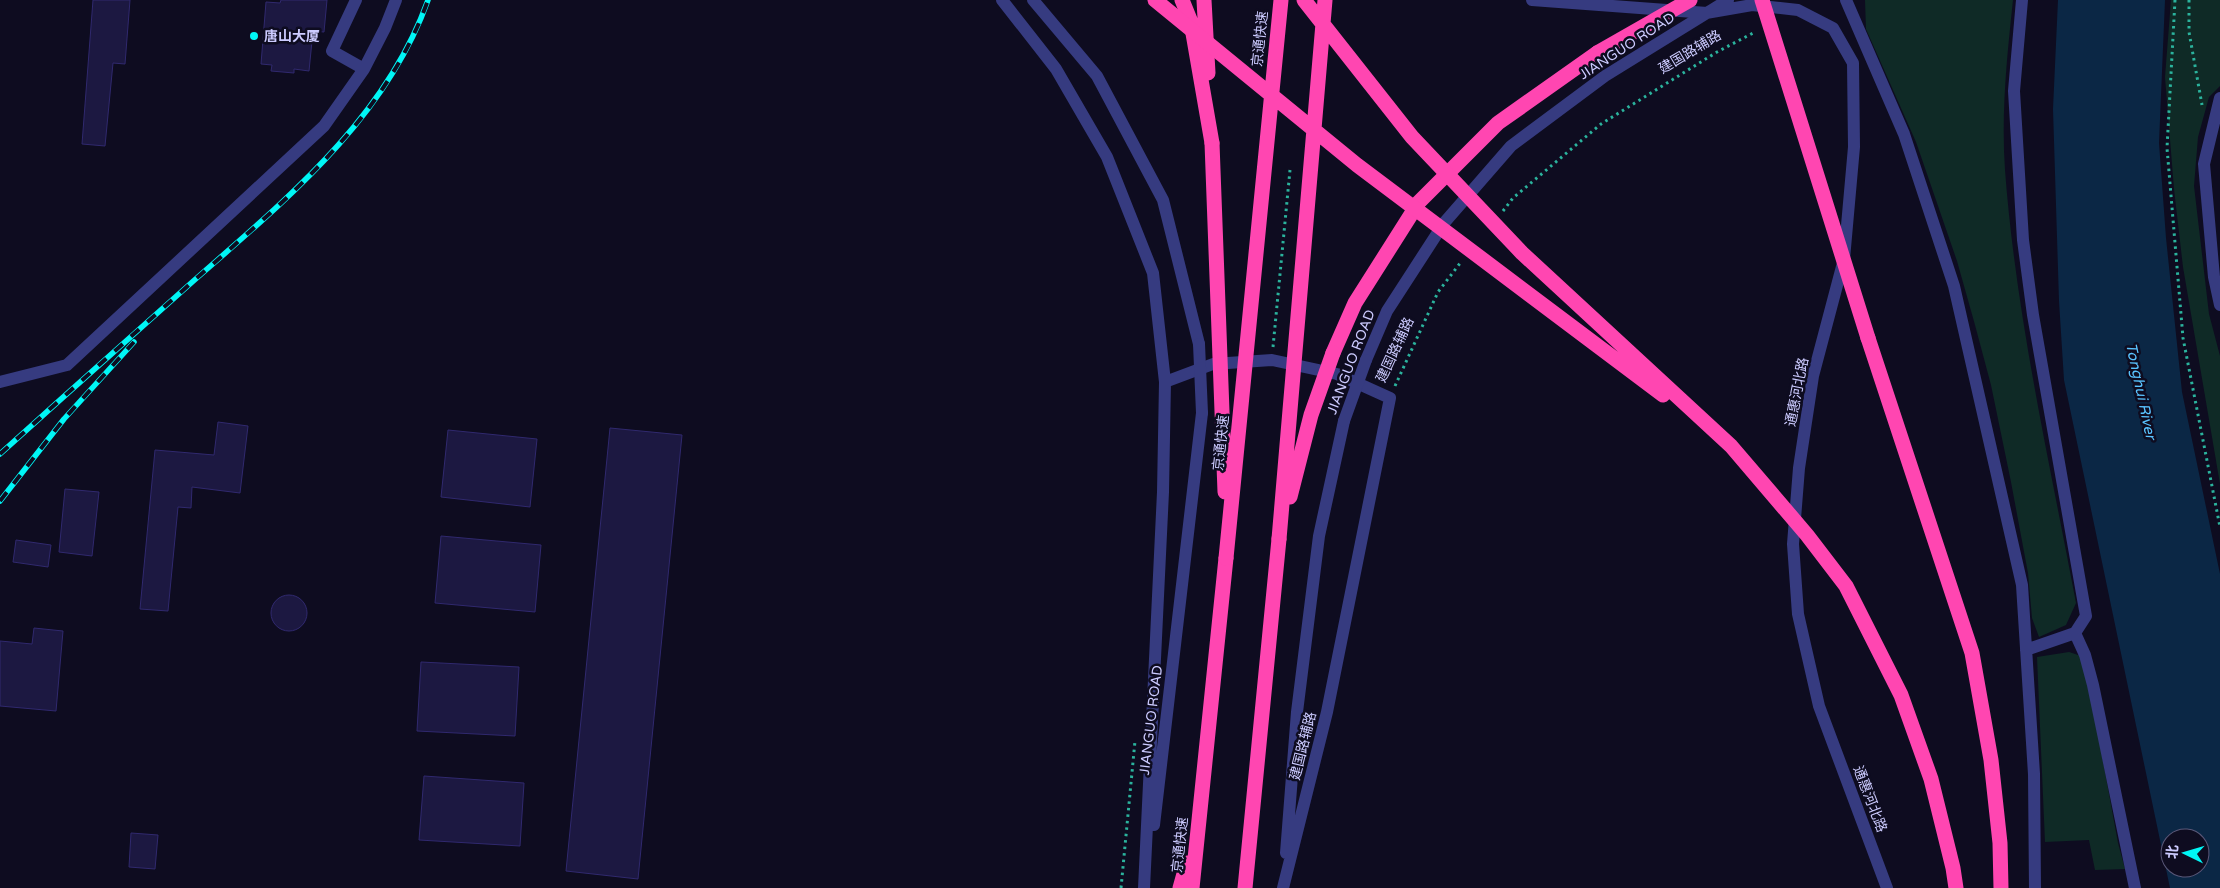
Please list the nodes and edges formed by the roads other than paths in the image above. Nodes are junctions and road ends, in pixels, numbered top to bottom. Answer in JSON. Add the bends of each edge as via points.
{"nodes":[{"id":1,"x":356,"y":0,"type":"edge"},
{"id":2,"x":396,"y":0,"type":"edge"},
{"id":3,"x":1002,"y":0,"type":"edge"},
{"id":4,"x":1033,"y":0,"type":"edge"},
{"id":5,"x":1156,"y":0,"type":"edge"},
{"id":6,"x":1182,"y":0,"type":"edge"},
{"id":7,"x":1204,"y":0,"type":"edge"},
{"id":8,"x":1281,"y":0,"type":"edge"},
{"id":9,"x":1304,"y":0,"type":"edge"},
{"id":10,"x":1325,"y":0,"type":"edge"},
{"id":11,"x":1532,"y":0,"type":"edge"},
{"id":12,"x":1690,"y":0,"type":"edge"},
{"id":13,"x":1728,"y":0,"type":"edge"},
{"id":14,"x":1747,"y":0,"type":"edge"},
{"id":15,"x":1762,"y":0,"type":"edge"},
{"id":16,"x":1846,"y":0,"type":"edge"},
{"id":17,"x":2022,"y":0,"type":"edge"},
{"id":18,"x":1706,"y":13,"type":"junction"},
{"id":19,"x":364,"y":69,"type":"junction"},
{"id":20,"x":2220,"y":98,"type":"edge"},
{"id":21,"x":1212,"y":143,"type":"junction"},
{"id":22,"x":2220,"y":305,"type":"edge"},
{"id":23,"x":0,"y":382,"type":"edge"},
{"id":24,"x":1166,"y":382,"type":"junction"},
{"id":25,"x":1731,"y":446,"type":"junction"},
{"id":26,"x":1279,"y":540,"type":"junction"},
{"id":27,"x":1226,"y":558,"type":"junction"},
{"id":28,"x":2075,"y":632,"type":"junction"},
{"id":29,"x":2026,"y":650,"type":"junction"},
{"id":30,"x":1198,"y":826,"type":"junction"},
{"id":31,"x":1145,"y":888,"type":"edge"},
{"id":32,"x":1180,"y":888,"type":"edge"},
{"id":33,"x":1192,"y":888,"type":"edge"},
{"id":34,"x":1245,"y":888,"type":"edge"},
{"id":35,"x":1283,"y":888,"type":"edge"},
{"id":36,"x":1887,"y":888,"type":"edge"},
{"id":37,"x":1956,"y":888,"type":"edge"},
{"id":38,"x":2001,"y":888,"type":"edge"},
{"id":39,"x":2035,"y":888,"type":"edge"},
{"id":40,"x":2135,"y":888,"type":"edge"}],
"edges":[{"from":1,"to":19,"type":"street","via":[[332,51]]},
{"from":2,"to":19,"type":"street"},
{"from":3,"to":24,"type":"street","via":[[1056,70],[1107,157],[1153,273]]},
{"from":4,"to":31,"type":"street","name":"JIANGUO ROAD","bridge":true,"via":[[1097,76],[1162,200],[1198,344],[1202,413]]},
{"from":5,"to":25,"type":"highway","bridge":true,"via":[[1357,165]]},
{"from":6,"to":21,"type":"highway","bridge":true,"via":[[1191,22]]},
{"from":7,"to":21,"type":"highway","bridge":true},
{"from":8,"to":27,"type":"highway","name":"京通快速","bridge":true},
{"from":9,"to":25,"type":"highway","bridge":true,"via":[[1412,137],[1522,253]]},
{"from":10,"to":26,"type":"highway","bridge":true},
{"from":11,"to":18,"type":"street"},
{"from":12,"to":26,"type":"highway","bridge":true,"via":[[1597,53],[1498,123],[1419,202],[1356,303],[1332,353],[1311,415]]},
{"from":13,"to":18,"type":"street","name":"JIANGUO ROAD"},
{"from":14,"to":18,"type":"street"},
{"from":15,"to":38,"type":"highway","bridge":true,"via":[[1868,338],[1972,653],[1992,760]]},
{"from":16,"to":29,"type":"street","via":[[1904,134],[1954,286],[2022,585]]},
{"from":17,"to":28,"type":"street","via":[[2014,91],[2023,240],[2033,315],[2086,616]]},
{"from":18,"to":35,"type":"street","name":"JIANGUO ROAD","bridge":true,"via":[[1605,76],[1511,146],[1444,223],[1387,311],[1344,421],[1319,536],[1297,712]]},
{"from":18,"to":36,"type":"street","name":"通惠河北路","via":[[1752,6],[1798,10],[1834,28],[1853,63],[1854,146],[1844,258],[1813,376],[1799,468],[1793,544],[1798,614],[1819,706]]},
{"from":19,"to":23,"type":"street","via":[[324,126],[67,365]]},
{"from":20,"to":22,"type":"street","via":[[2204,164],[2214,277]]},
{"from":21,"to":27,"type":"highway","bridge":true},
{"from":24,"to":31,"type":"street","via":[[1164,492]]},
{"from":24,"to":35,"type":"street","name":"建国路辅路","via":[[1213,364],[1272,360],[1337,374],[1390,398],[1327,712]]},
{"from":25,"to":37,"type":"highway","bridge":true,"via":[[1846,586],[1901,695],[1927,769]]},
{"from":26,"to":34,"type":"highway"},
{"from":27,"to":30,"type":"highway","name":"京通快速"},
{"from":28,"to":29,"type":"street"},
{"from":28,"to":40,"type":"street","via":[[2093,685]]},
{"from":29,"to":39,"type":"street","via":[[2034,774]]},
{"from":30,"to":32,"type":"highway"},
{"from":30,"to":33,"type":"highway","name":"京通快速"}]}
